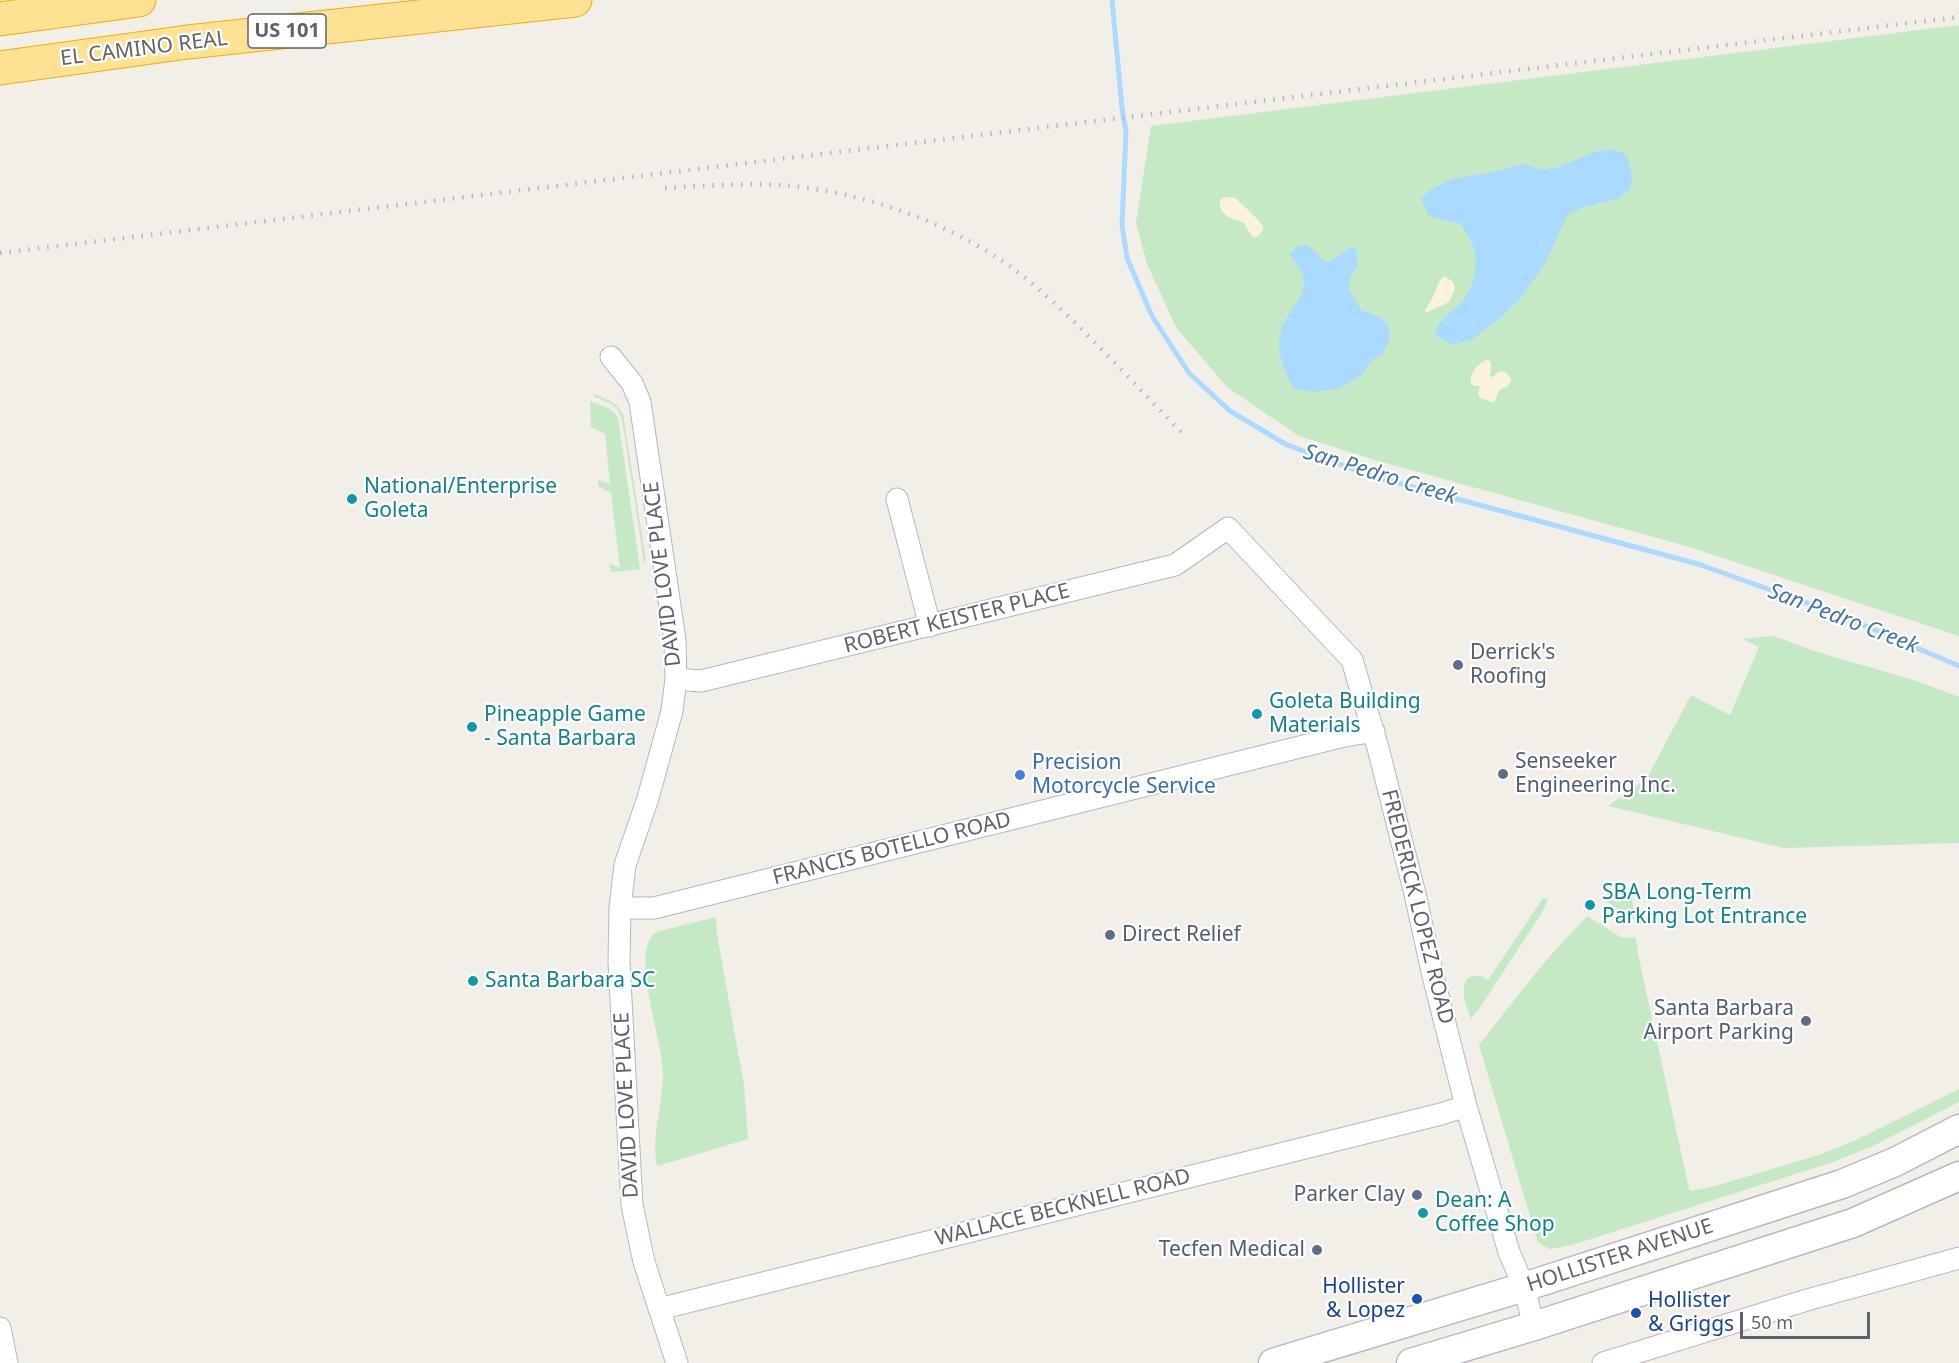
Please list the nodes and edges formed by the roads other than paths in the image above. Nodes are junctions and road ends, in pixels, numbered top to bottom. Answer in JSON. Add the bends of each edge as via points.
{"nodes":[{"id":1,"x":139,"y":0,"type":"edge"},
{"id":2,"x":575,"y":0,"type":"edge"},
{"id":3,"x":0,"y":19,"type":"edge"},
{"id":4,"x":0,"y":68,"type":"edge"},
{"id":5,"x":611,"y":357,"type":"dead end"},
{"id":6,"x":897,"y":499,"type":"dead end"},
{"id":7,"x":1228,"y":528,"type":"joint"},
{"id":8,"x":930,"y":626,"type":"junction"},
{"id":9,"x":676,"y":679,"type":"junction"},
{"id":10,"x":1374,"y":731,"type":"junction"},
{"id":11,"x":620,"y":908,"type":"junction"},
{"id":12,"x":1466,"y":1106,"type":"junction"},
{"id":13,"x":1959,"y":1130,"type":"edge"},
{"id":14,"x":1959,"y":1176,"type":"edge"},
{"id":15,"x":1959,"y":1258,"type":"edge"},
{"id":16,"x":1524,"y":1287,"type":"junction"},
{"id":17,"x":659,"y":1309,"type":"junction"},
{"id":18,"x":1534,"y":1326,"type":"junction"},
{"id":19,"x":0,"y":1328,"type":"edge"},
{"id":20,"x":7,"y":1363,"type":"edge"},
{"id":21,"x":677,"y":1363,"type":"edge"},
{"id":22,"x":1274,"y":1363,"type":"edge"},
{"id":23,"x":1412,"y":1363,"type":"edge"},
{"id":24,"x":1603,"y":1363,"type":"edge"}],
"edges":[{"from":1,"to":3,"type":"highway"},
{"from":2,"to":4,"type":"highway","name":"EL CAMINO REAL","number":"US 101","via":[[188,42]]},
{"from":5,"to":9,"type":"street","name":"DAVID LOVE PLACE","via":[[632,383],[640,402],[675,640]]},
{"from":6,"to":8,"type":"street"},
{"from":7,"to":8,"type":"street","name":"ROBERT KEISTER PLACE","via":[[1176,564]]},
{"from":7,"to":10,"type":"street","name":"FREDERICK LOPEZ ROAD","via":[[1352,660]]},
{"from":8,"to":9,"type":"street","name":"ROBERT KEISTER PLACE","via":[[701,681]]},
{"from":9,"to":11,"type":"street","name":"DAVID LOVE PLACE","via":[[660,755],[625,865]]},
{"from":10,"to":11,"type":"street","name":"FRANCIS BOTELLO ROAD","via":[[654,908]]},
{"from":10,"to":12,"type":"street","name":"FREDERICK LOPEZ ROAD"},
{"from":11,"to":17,"type":"street","name":"DAVID LOVE PLACE","via":[[619,962],[632,1205]]},
{"from":12,"to":16,"type":"street","name":"FREDERICK LOPEZ ROAD","via":[[1509,1252]]},
{"from":12,"to":17,"type":"street","name":"WALLACE BECKNELL ROAD"},
{"from":13,"to":16,"type":"main road","name":"HOLLISTER AVENUE","via":[[1842,1184]]},
{"from":14,"to":18,"type":"main road","name":"HOLLISTER AVENUE","via":[[1853,1224]]},
{"from":15,"to":24,"type":"street"},
{"from":16,"to":18,"type":"street","name":"FREDERICK LOPEZ ROAD"},
{"from":16,"to":22,"type":"main road","name":"HOLLISTER AVENUE"},
{"from":17,"to":21,"type":"street","name":"DAVID LOVE PLACE"},
{"from":18,"to":23,"type":"main road","name":"HOLLISTER AVENUE"},
{"from":19,"to":20,"type":"street"}]}
